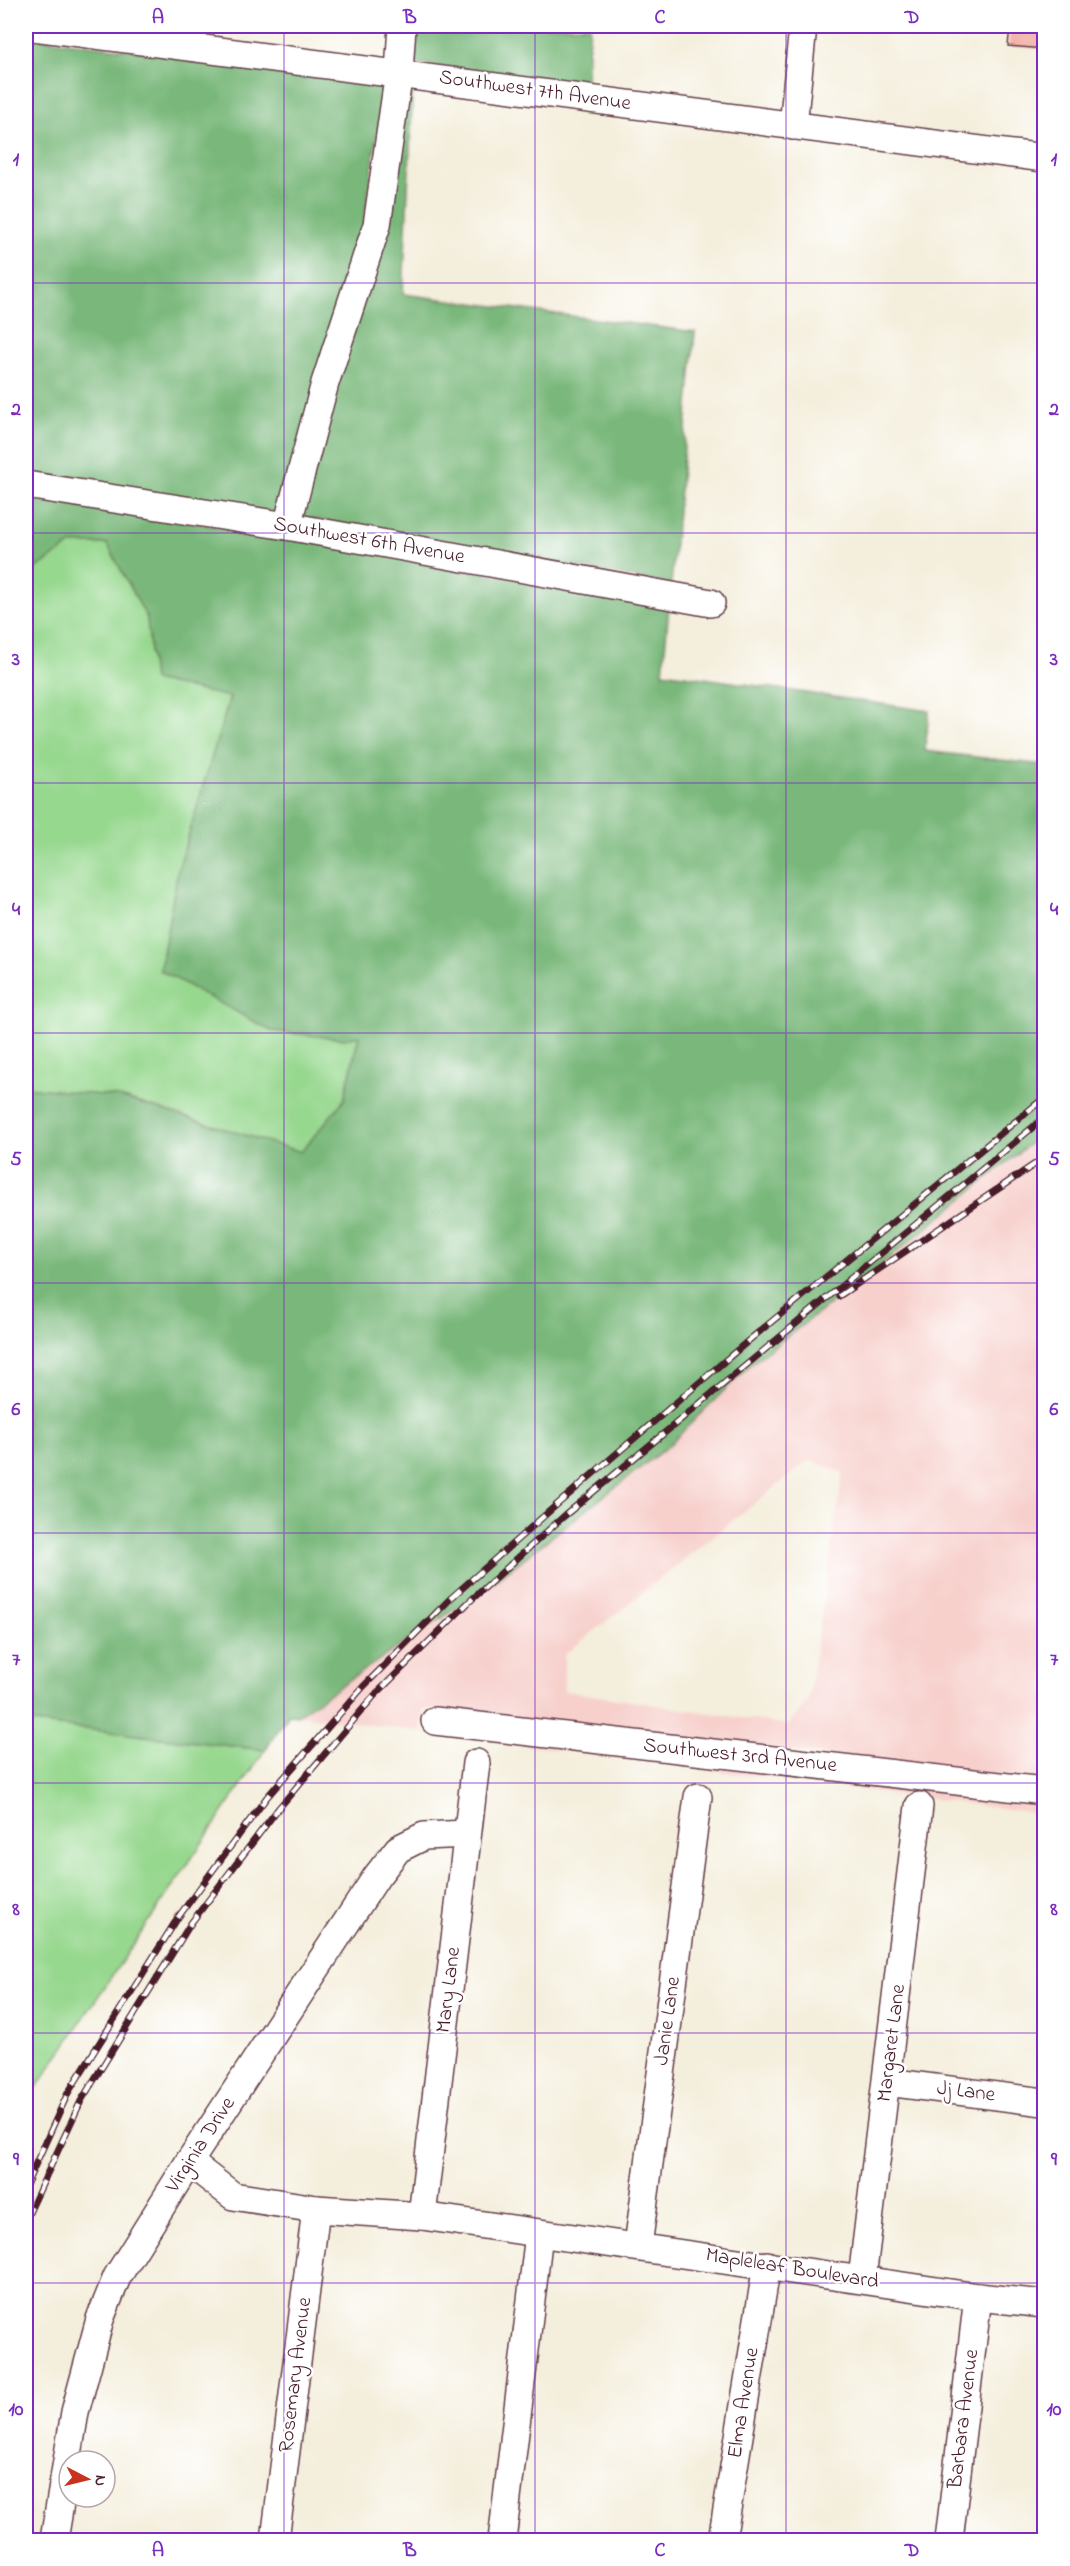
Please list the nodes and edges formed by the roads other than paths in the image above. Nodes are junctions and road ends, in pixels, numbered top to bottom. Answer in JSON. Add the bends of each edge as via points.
{"nodes":[{"id":1,"x":26,"y":26,"type":"edge"},
{"id":2,"x":402,"y":26,"type":"edge"},
{"id":3,"x":803,"y":26,"type":"edge"},
{"id":4,"x":399,"y":72,"type":"junction"},
{"id":5,"x":793,"y":126,"type":"junction"},
{"id":6,"x":1044,"y":158,"type":"edge"},
{"id":7,"x":26,"y":485,"type":"edge"},
{"id":8,"x":287,"y":526,"type":"junction"},
{"id":9,"x":711,"y":603,"type":"dead end"},
{"id":10,"x":435,"y":1721,"type":"dead end"},
{"id":11,"x":476,"y":1763,"type":"dead end"},
{"id":12,"x":1044,"y":1791,"type":"edge"},
{"id":13,"x":698,"y":1797,"type":"dead end"},
{"id":14,"x":919,"y":1806,"type":"dead end"},
{"id":15,"x":467,"y":1834,"type":"junction"},
{"id":16,"x":887,"y":2082,"type":"junction"},
{"id":17,"x":1044,"y":2102,"type":"edge"},
{"id":18,"x":189,"y":2162,"type":"junction"},
{"id":19,"x":316,"y":2209,"type":"junction"},
{"id":20,"x":422,"y":2216,"type":"junction"},
{"id":21,"x":539,"y":2234,"type":"junction"},
{"id":22,"x":638,"y":2246,"type":"junction"},
{"id":23,"x":766,"y":2265,"type":"junction"},
{"id":24,"x":862,"y":2279,"type":"junction"},
{"id":25,"x":978,"y":2297,"type":"junction"},
{"id":26,"x":1044,"y":2304,"type":"edge"},
{"id":27,"x":54,"y":2541,"type":"edge"},
{"id":28,"x":275,"y":2541,"type":"edge"},
{"id":29,"x":502,"y":2541,"type":"edge"},
{"id":30,"x":722,"y":2541,"type":"edge"},
{"id":31,"x":949,"y":2541,"type":"edge"}],
"edges":[{"from":1,"to":4,"type":"street","name":"Southwest 7th Avenue"},
{"from":2,"to":4,"type":"street"},
{"from":3,"to":5,"type":"street"},
{"from":4,"to":5,"type":"street","name":"Southwest 7th Avenue"},
{"from":4,"to":8,"type":"street","via":[[377,225],[325,384]]},
{"from":5,"to":6,"type":"street","name":"Southwest 7th Avenue"},
{"from":7,"to":8,"type":"street","name":"Southwest 6th Avenue"},
{"from":8,"to":9,"type":"street","name":"Southwest 6th Avenue"},
{"from":10,"to":12,"type":"street","name":"Southwest 3rd Avenue"},
{"from":11,"to":15,"type":"street","name":"Mary Lane"},
{"from":13,"to":22,"type":"street","name":"Janie Lane"},
{"from":14,"to":16,"type":"street","name":"Margaret Lane"},
{"from":15,"to":18,"type":"street","name":"Virginia Drive","via":[[424,1836],[398,1849]]},
{"from":15,"to":20,"type":"street","name":"Mary Lane"},
{"from":16,"to":17,"type":"street","name":"Jj Lane"},
{"from":16,"to":24,"type":"street","name":"Margaret Lane"},
{"from":18,"to":19,"type":"street","name":"Mapleleaf Boulevard","via":[[233,2196]]},
{"from":18,"to":27,"type":"street","name":"Virginia Drive","via":[[117,2277],[100,2319],[75,2412]]},
{"from":19,"to":20,"type":"street","name":"Mapleleaf Boulevard"},
{"from":19,"to":28,"type":"street","name":"Rosemary Avenue"},
{"from":20,"to":21,"type":"street","name":"Mapleleaf Boulevard"},
{"from":21,"to":22,"type":"street","name":"Mapleleaf Boulevard"},
{"from":21,"to":29,"type":"street"},
{"from":22,"to":23,"type":"street","name":"Mapleleaf Boulevard"},
{"from":23,"to":24,"type":"street","name":"Mapleleaf Boulevard"},
{"from":23,"to":30,"type":"street","name":"Elma Avenue"},
{"from":24,"to":25,"type":"street","name":"Mapleleaf Boulevard"},
{"from":25,"to":26,"type":"street","name":"Mapleleaf Boulevard"},
{"from":25,"to":31,"type":"street","name":"Barbara Avenue"}]}
